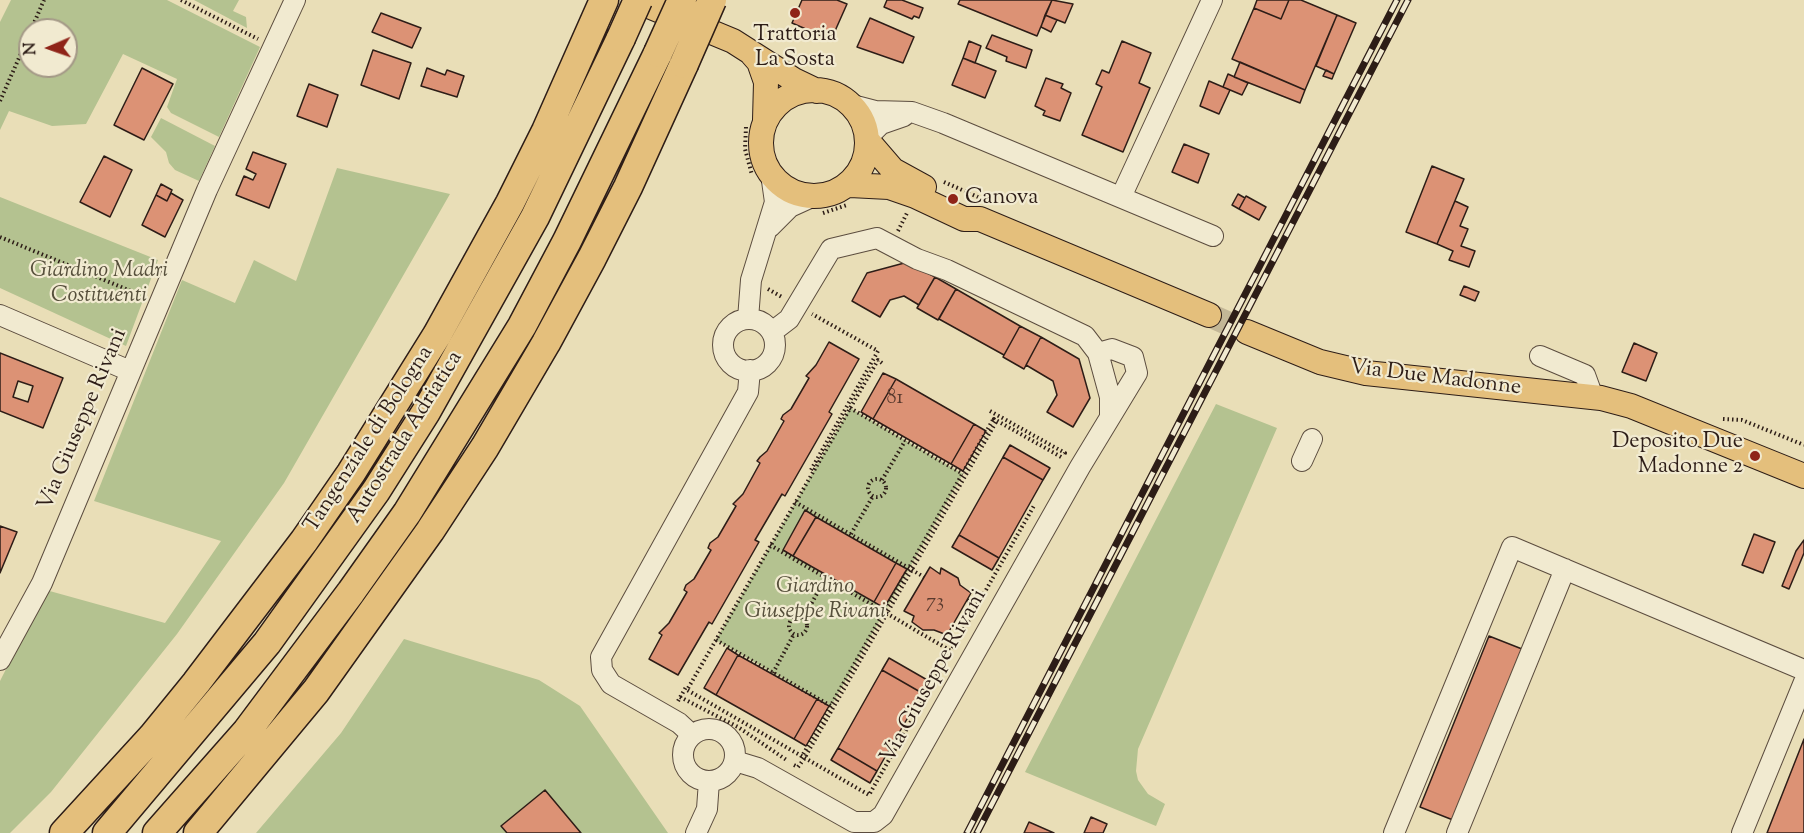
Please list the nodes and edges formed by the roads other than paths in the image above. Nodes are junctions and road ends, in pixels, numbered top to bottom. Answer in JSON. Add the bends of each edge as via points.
{"nodes":[{"id":1,"x":295,"y":0,"type":"edge"},
{"id":2,"x":636,"y":0,"type":"edge"},
{"id":3,"x":682,"y":0,"type":"edge"},
{"id":4,"x":712,"y":0,"type":"edge"},
{"id":5,"x":1212,"y":0,"type":"edge"},
{"id":6,"x":599,"y":12,"type":"edge"},
{"id":7,"x":752,"y":53,"type":"junction"},
{"id":8,"x":817,"y":91,"type":"junction"},
{"id":9,"x":852,"y":105,"type":"junction"},
{"id":10,"x":922,"y":116,"type":"junction"},
{"id":11,"x":756,"y":121,"type":"junction"},
{"id":12,"x":868,"y":139,"type":"junction"},
{"id":13,"x":763,"y":178,"type":"junction"},
{"id":14,"x":850,"y":194,"type":"junction"},
{"id":15,"x":1121,"y":197,"type":"junction"},
{"id":16,"x":813,"y":206,"type":"junction"},
{"id":17,"x":980,"y":219,"type":"junction"},
{"id":18,"x":768,"y":229,"type":"junction"},
{"id":19,"x":1213,"y":236,"type":"dead end"},
{"id":20,"x":0,"y":315,"type":"edge"},
{"id":21,"x":1209,"y":315,"type":"tunnel mouth"},
{"id":22,"x":748,"y":319,"type":"junction"},
{"id":23,"x":772,"y":332,"type":"junction"},
{"id":24,"x":1247,"y":332,"type":"tunnel mouth"},
{"id":25,"x":1098,"y":353,"type":"junction"},
{"id":26,"x":1540,"y":356,"type":"dead end"},
{"id":27,"x":750,"y":370,"type":"junction"},
{"id":28,"x":130,"y":371,"type":"junction"},
{"id":29,"x":1593,"y":397,"type":"junction"},
{"id":30,"x":1110,"y":416,"type":"junction"},
{"id":31,"x":1312,"y":439,"type":"dead end"},
{"id":32,"x":1302,"y":461,"type":"dead end"},
{"id":33,"x":1804,"y":476,"type":"edge"},
{"id":34,"x":1565,"y":569,"type":"junction"},
{"id":35,"x":0,"y":660,"type":"edge"},
{"id":36,"x":1804,"y":670,"type":"edge"},
{"id":37,"x":1804,"y":682,"type":"edge"},
{"id":38,"x":692,"y":735,"type":"junction"},
{"id":39,"x":735,"y":761,"type":"junction"},
{"id":40,"x":710,"y":782,"type":"junction"},
{"id":41,"x":64,"y":833,"type":"edge"},
{"id":42,"x":107,"y":833,"type":"edge"},
{"id":43,"x":157,"y":833,"type":"edge"},
{"id":44,"x":198,"y":833,"type":"edge"},
{"id":45,"x":696,"y":833,"type":"edge"},
{"id":46,"x":1394,"y":833,"type":"edge"},
{"id":47,"x":1456,"y":833,"type":"edge"},
{"id":48,"x":1742,"y":833,"type":"edge"}],
"edges":[{"from":1,"to":28,"type":"street","name":"Via Giuseppe Rivani","via":[[207,190]]},
{"from":2,"to":7,"type":"main road","via":[[733,41]]},
{"from":2,"to":42,"type":"highway","name":"Autostrada Adriatica","bridge":true,"via":[[535,217],[426,412],[267,643]]},
{"from":3,"to":43,"type":"highway","name":"Autostrada Adriatica","bridge":true,"via":[[522,326],[413,504],[254,722]]},
{"from":4,"to":44,"type":"highway","bridge":true,"via":[[592,258],[485,447],[316,691]]},
{"from":5,"to":15,"type":"street"},
{"from":6,"to":41,"type":"highway","name":"Tangenziale di Bologna","via":[[546,131],[477,264],[351,473],[298,550],[196,683]]},
{"from":7,"to":8,"type":"main road"},
{"from":7,"to":11,"type":"main road","via":[[766,82]]},
{"from":8,"to":9,"type":"main road","via":[[841,96]]},
{"from":8,"to":11,"type":"main road","via":[[794,94]]},
{"from":9,"to":10,"type":"street"},
{"from":9,"to":12,"type":"main road"},
{"from":10,"to":12,"type":"street","via":[[892,118]]},
{"from":10,"to":15,"type":"street"},
{"from":11,"to":13,"type":"main road"},
{"from":12,"to":14,"type":"main road","via":[[864,165]]},
{"from":12,"to":17,"type":"main road","via":[[900,175],[970,207]]},
{"from":13,"to":16,"type":"main road"},
{"from":13,"to":18,"type":"street","via":[[775,202]]},
{"from":14,"to":16,"type":"main road","via":[[826,196]]},
{"from":14,"to":17,"type":"main road","via":[[889,187],[964,219]]},
{"from":15,"to":19,"type":"street"},
{"from":16,"to":18,"type":"street","via":[[790,207]]},
{"from":17,"to":21,"type":"main road"},
{"from":18,"to":22,"type":"street","via":[[751,280]]},
{"from":20,"to":28,"type":"street"},
{"from":22,"to":23,"type":"street","via":[[763,323]]},
{"from":22,"to":27,"type":"street","via":[[731,326],[723,341],[727,359]]},
{"from":23,"to":25,"type":"street","via":[[785,324],[831,249],[874,238],[1075,329]]},
{"from":23,"to":27,"type":"street","via":[[775,344],[771,359]]},
{"from":24,"to":29,"type":"main road","name":"Via Due Madonne","via":[[1320,362],[1366,373]]},
{"from":25,"to":30,"type":"street","via":[[1110,397]]},
{"from":25,"to":30,"type":"street","name":"Via Giuseppe Rivani","via":[[1118,350],[1133,357],[1138,367]]},
{"from":26,"to":29,"type":"street","name":"Via Due Madonne","via":[[1586,375]]},
{"from":27,"to":38,"type":"street","via":[[748,392],[601,657],[602,670],[611,684],[679,723]]},
{"from":28,"to":35,"type":"street","name":"Via Giuseppe Rivani","via":[[42,583]]},
{"from":29,"to":33,"type":"main road","name":"Via Due Madonne","via":[[1631,406]]},
{"from":30,"to":39,"type":"street","name":"Via Giuseppe Rivani","via":[[883,815],[874,822],[854,822],[758,768]]},
{"from":31,"to":32,"type":"street"},
{"from":34,"to":36,"type":"street"},
{"from":34,"to":46,"type":"street","via":[[1512,547]]},
{"from":34,"to":47,"type":"street"},
{"from":37,"to":48,"type":"street"},
{"from":38,"to":39,"type":"street","via":[[708,729],[724,734],[733,746]]},
{"from":38,"to":40,"type":"street","via":[[683,749],[684,765],[697,779]]},
{"from":39,"to":40,"type":"street","via":[[727,775]]},
{"from":40,"to":45,"type":"street","via":[[707,809]]}]}
